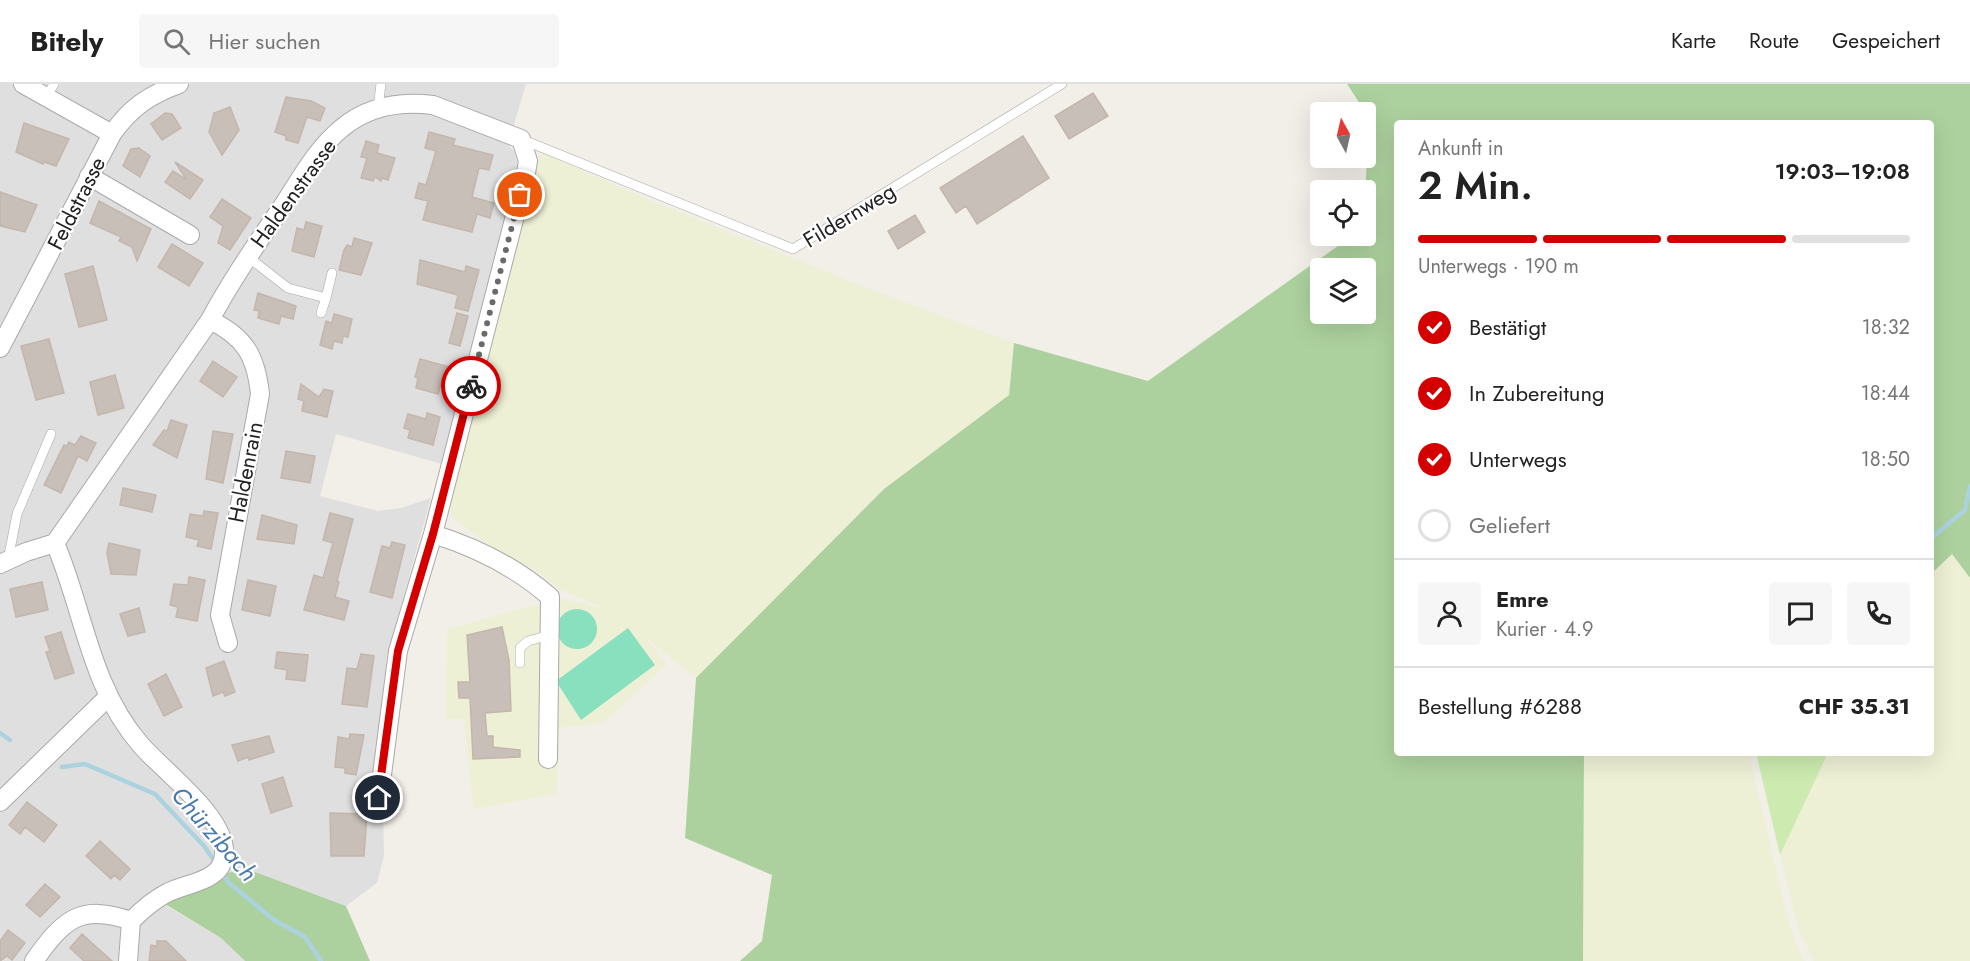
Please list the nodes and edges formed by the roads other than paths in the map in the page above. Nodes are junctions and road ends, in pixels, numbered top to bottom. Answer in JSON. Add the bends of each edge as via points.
{"nodes":[{"id":1,"x":23,"y":84,"type":"edge"},
{"id":2,"x":179,"y":84,"type":"edge"},
{"id":3,"x":381,"y":84,"type":"edge"},
{"id":4,"x":1062,"y":84,"type":"edge"},
{"id":5,"x":50,"y":90,"type":"edge"},
{"id":6,"x":378,"y":108,"type":"junction"},
{"id":7,"x":111,"y":134,"type":"junction"},
{"id":8,"x":521,"y":139,"type":"junction"},
{"id":9,"x":89,"y":176,"type":"junction"},
{"id":10,"x":190,"y":235,"type":"dead end"},
{"id":11,"x":248,"y":257,"type":"junction"},
{"id":12,"x":332,"y":273,"type":"dead end"},
{"id":13,"x":326,"y":298,"type":"junction"},
{"id":14,"x":321,"y":313,"type":"dead end"},
{"id":15,"x":210,"y":320,"type":"junction"},
{"id":16,"x":0,"y":348,"type":"edge"},
{"id":17,"x":51,"y":434,"type":"dead end"},
{"id":18,"x":433,"y":534,"type":"junction"},
{"id":19,"x":55,"y":543,"type":"junction"},
{"id":20,"x":4,"y":562,"type":"edge"},
{"id":21,"x":550,"y":635,"type":"junction"},
{"id":22,"x":228,"y":643,"type":"dead end"},
{"id":23,"x":520,"y":663,"type":"dead end"},
{"id":24,"x":107,"y":698,"type":"junction"},
{"id":25,"x":548,"y":759,"type":"dead end"},
{"id":26,"x":378,"y":798,"type":"dead end"},
{"id":27,"x":0,"y":801,"type":"edge"},
{"id":28,"x":131,"y":921,"type":"junction"},
{"id":29,"x":34,"y":961,"type":"edge"},
{"id":30,"x":128,"y":961,"type":"edge"}],
"edges":[{"from":1,"to":5,"type":"street"},
{"from":2,"to":7,"type":"street","name":"Feldstrasse","via":[[152,94],[126,114]]},
{"from":3,"to":6,"type":"lane"},
{"from":4,"to":8,"type":"lane","name":"Fildernweg","via":[[793,249]]},
{"from":5,"to":7,"type":"street"},
{"from":6,"to":8,"type":"street","name":"Haldenstrasse","via":[[403,103],[433,105]]},
{"from":6,"to":11,"type":"street","name":"Haldenstrasse","via":[[343,127],[320,149]]},
{"from":7,"to":9,"type":"street","name":"Feldstrasse"},
{"from":8,"to":18,"type":"street","via":[[528,161],[526,173]]},
{"from":9,"to":10,"type":"street"},
{"from":9,"to":16,"type":"street","name":"Feldstrasse"},
{"from":11,"to":13,"type":"lane","via":[[288,288]]},
{"from":11,"to":15,"type":"street","name":"Haldenstrasse"},
{"from":12,"to":13,"type":"lane"},
{"from":13,"to":14,"type":"lane"},
{"from":15,"to":19,"type":"street","name":"Haldenstrasse"},
{"from":15,"to":22,"type":"street","name":"Haldenrain","via":[[244,343],[257,367],[260,394],[220,615]]},
{"from":17,"to":20,"type":"lane","via":[[17,514]]},
{"from":18,"to":21,"type":"street","via":[[466,544],[535,583],[550,597]]},
{"from":18,"to":26,"type":"street","via":[[398,651]]},
{"from":19,"to":20,"type":"street"},
{"from":19,"to":24,"type":"street"},
{"from":21,"to":23,"type":"lane","via":[[528,641],[520,648]]},
{"from":21,"to":25,"type":"street"},
{"from":24,"to":27,"type":"street"},
{"from":24,"to":28,"type":"street","via":[[140,745],[201,804],[224,844],[219,867],[202,880],[147,905]]},
{"from":28,"to":29,"type":"street","via":[[108,913],[65,922]]},
{"from":28,"to":30,"type":"street"}]}
